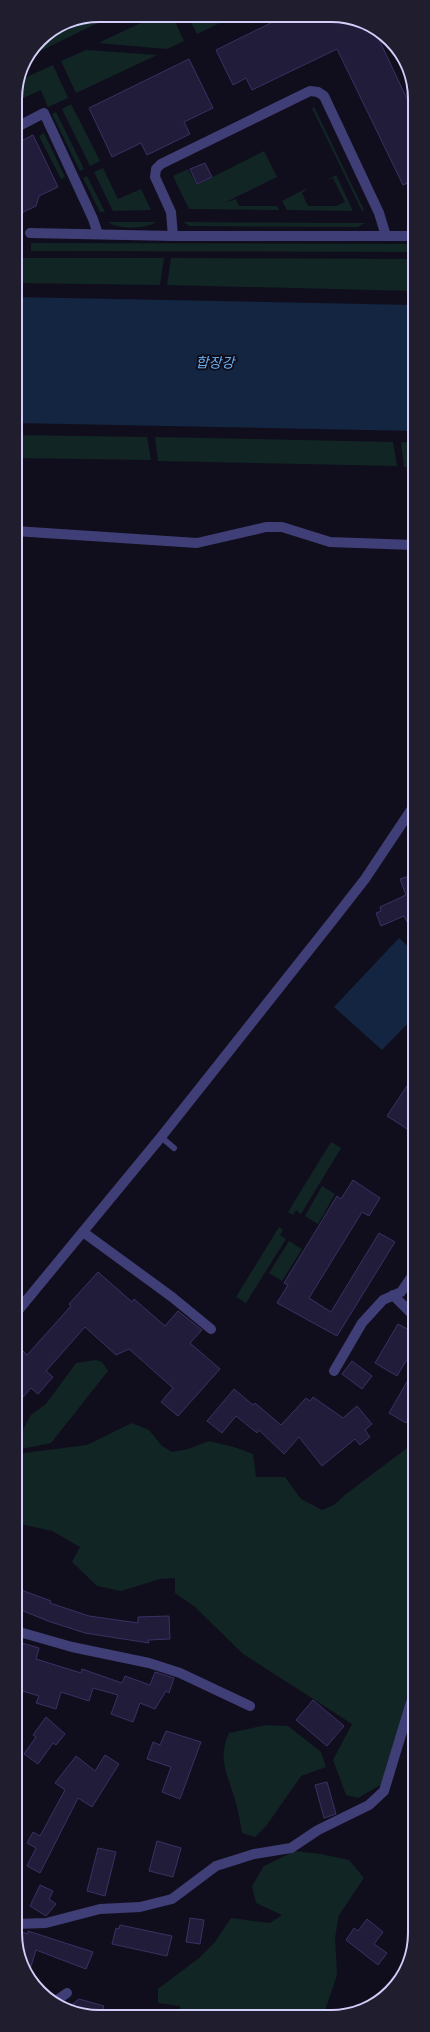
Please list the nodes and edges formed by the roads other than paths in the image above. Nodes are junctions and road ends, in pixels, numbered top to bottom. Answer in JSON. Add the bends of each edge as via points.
{"nodes":[{"id":1,"x":22,"y":124,"type":"edge"},
{"id":2,"x":30,"y":233,"type":"dead end"},
{"id":3,"x":98,"y":234,"type":"junction"},
{"id":4,"x":173,"y":236,"type":"junction"},
{"id":5,"x":386,"y":236,"type":"junction"},
{"id":6,"x":408,"y":236,"type":"edge"},
{"id":7,"x":22,"y":532,"type":"edge"},
{"id":8,"x":408,"y":545,"type":"edge"},
{"id":9,"x":408,"y":813,"type":"edge"},
{"id":10,"x":161,"y":1137,"type":"junction"},
{"id":11,"x":174,"y":1148,"type":"dead end"},
{"id":12,"x":83,"y":1232,"type":"junction"},
{"id":13,"x":408,"y":1282,"type":"edge"},
{"id":14,"x":393,"y":1295,"type":"junction"},
{"id":15,"x":22,"y":1306,"type":"edge"},
{"id":16,"x":408,"y":1310,"type":"edge"},
{"id":17,"x":211,"y":1328,"type":"dead end"},
{"id":18,"x":334,"y":1372,"type":"dead end"},
{"id":19,"x":22,"y":1633,"type":"edge"},
{"id":20,"x":250,"y":1706,"type":"dead end"},
{"id":21,"x":408,"y":1712,"type":"edge"},
{"id":22,"x":22,"y":1924,"type":"edge"},
{"id":23,"x":67,"y":1993,"type":"dead end"},
{"id":24,"x":59,"y":1999,"type":"edge"}],
"edges":[{"from":1,"to":3,"type":"street","via":[[44,113]]},
{"from":2,"to":3,"type":"street"},
{"from":3,"to":4,"type":"street"},
{"from":4,"to":5,"type":"street"},
{"from":4,"to":5,"type":"street","via":[[171,212],[155,177],[156,169],[161,164],[310,91],[324,96],[379,213]]},
{"from":5,"to":6,"type":"street"},
{"from":7,"to":8,"type":"street","via":[[197,542],[266,527],[282,527],[330,542]]},
{"from":9,"to":10,"type":"street","via":[[356,890]]},
{"from":10,"to":11,"type":"lane"},
{"from":10,"to":12,"type":"street"},
{"from":12,"to":15,"type":"street"},
{"from":12,"to":17,"type":"street"},
{"from":13,"to":14,"type":"street","via":[[401,1292]]},
{"from":14,"to":16,"type":"street"},
{"from":14,"to":18,"type":"street","via":[[383,1300],[362,1323]]},
{"from":19,"to":20,"type":"street","via":[[72,1647],[149,1662],[180,1673]]},
{"from":21,"to":22,"type":"street","via":[[384,1792],[369,1805],[318,1830],[291,1848],[254,1854],[216,1866],[172,1899],[140,1906],[100,1909],[46,1923]]},
{"from":23,"to":24,"type":"street"}]}
